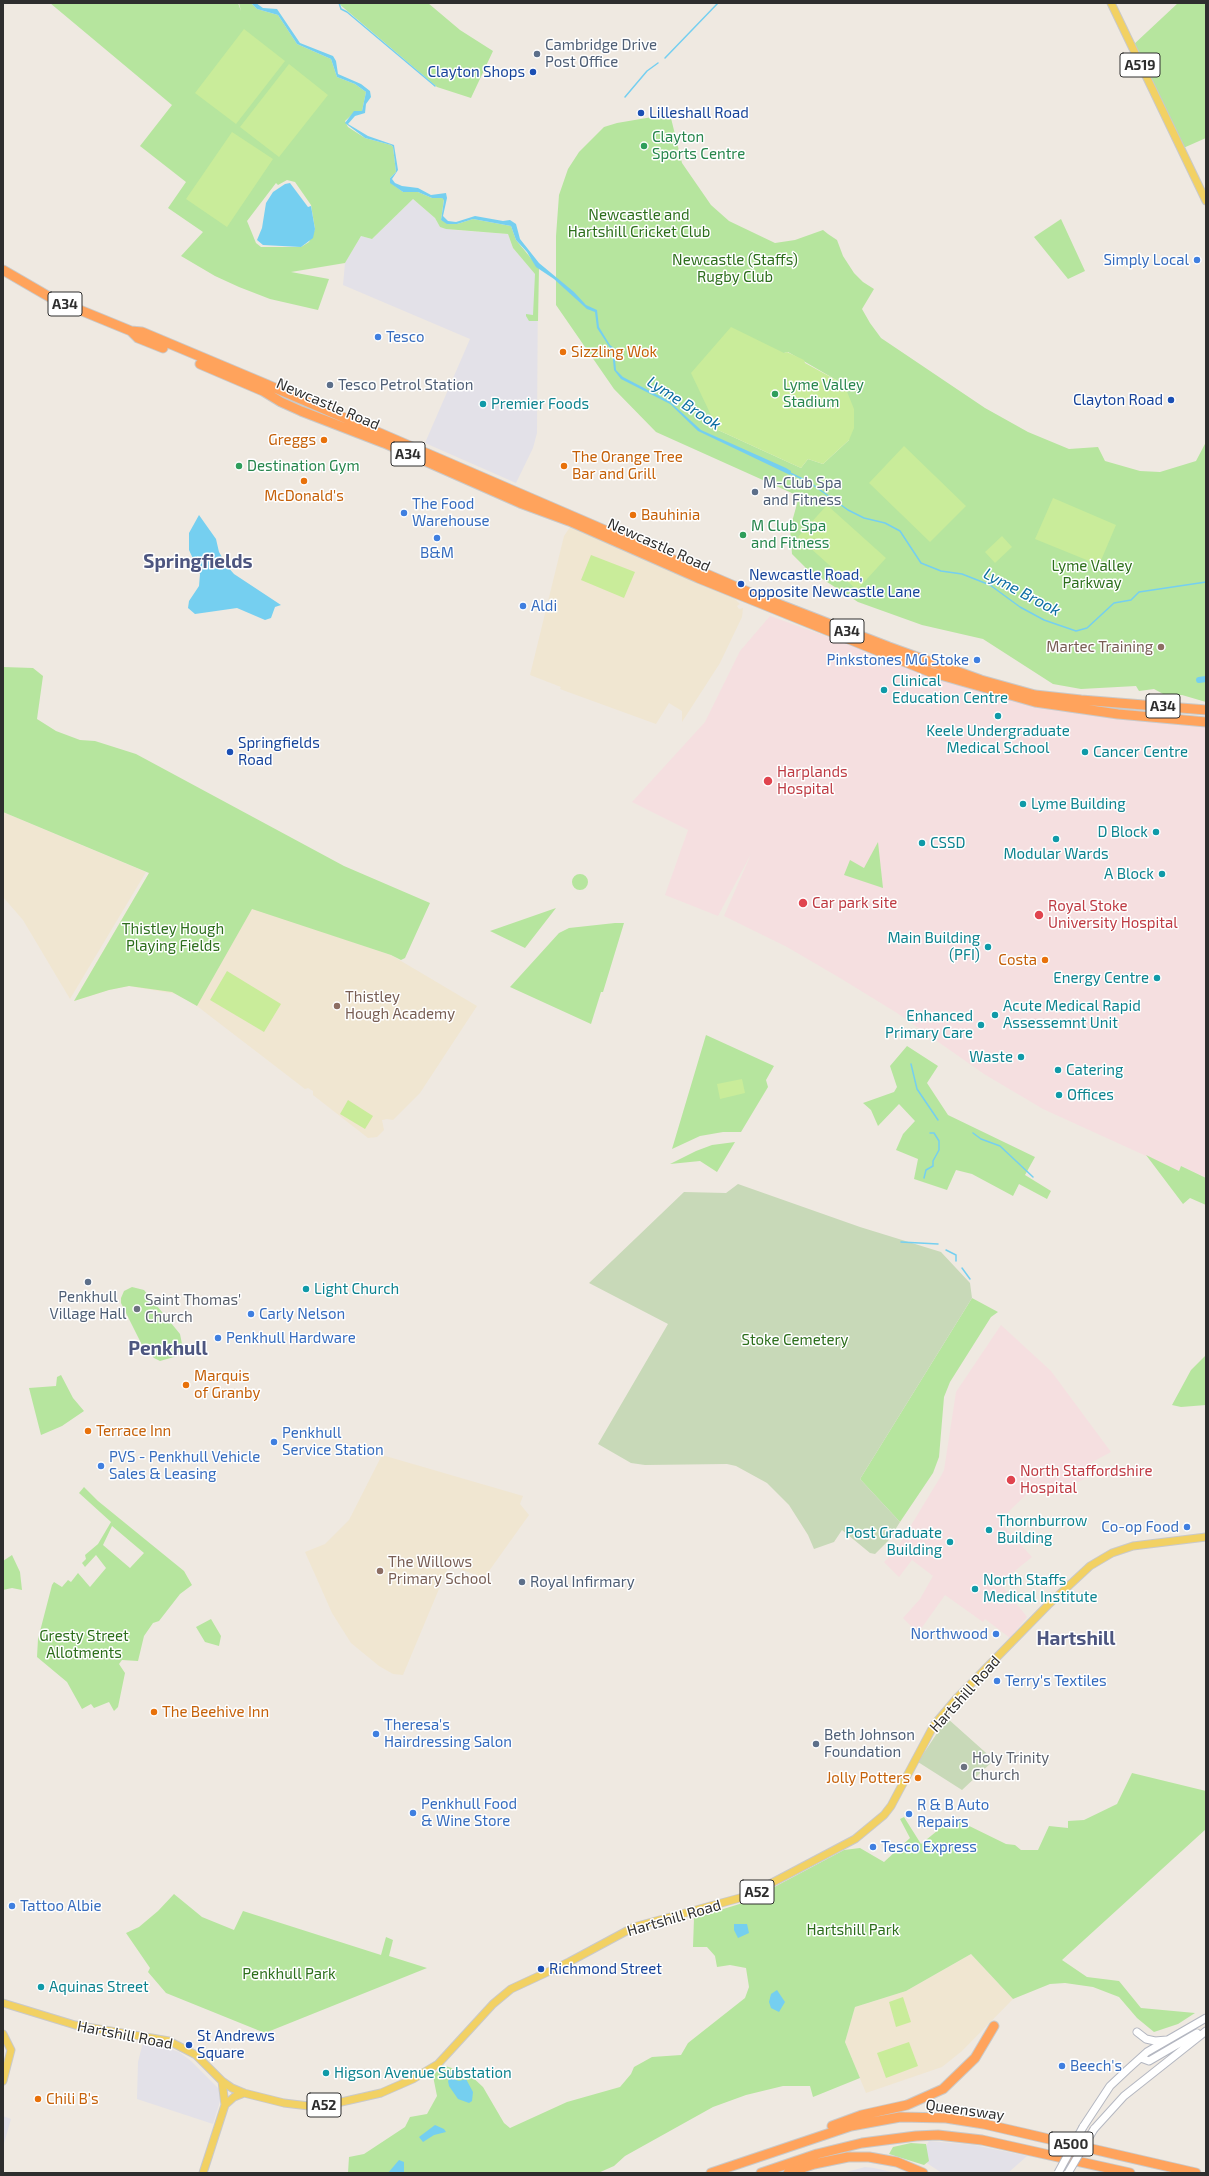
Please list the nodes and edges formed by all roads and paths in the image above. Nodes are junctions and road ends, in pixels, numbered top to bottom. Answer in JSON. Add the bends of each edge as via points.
{"nodes":[{"id":1,"x":1111,"y":3,"type":"edge"},
{"id":2,"x":1206,"y":201,"type":"edge"},
{"id":3,"x":3,"y":270,"type":"edge"},
{"id":4,"x":187,"y":356,"type":"junction"},
{"id":5,"x":299,"y":405,"type":"junction"},
{"id":6,"x":525,"y":494,"type":"junction"},
{"id":7,"x":520,"y":503,"type":"junction"},
{"id":8,"x":936,"y":670,"type":"junction"},
{"id":9,"x":1202,"y":709,"type":"edge"},
{"id":10,"x":1206,"y":722,"type":"edge"},
{"id":11,"x":1206,"y":1537,"type":"edge"},
{"id":12,"x":3,"y":2003,"type":"edge"},
{"id":13,"x":3,"y":2008,"type":"edge"},
{"id":14,"x":21,"y":2009,"type":"junction"},
{"id":15,"x":1206,"y":2018,"type":"edge"},
{"id":16,"x":994,"y":2026,"type":"dead end"},
{"id":17,"x":1206,"y":2029,"type":"edge"},
{"id":18,"x":1137,"y":2032,"type":"dead end"},
{"id":19,"x":3,"y":2034,"type":"edge"},
{"id":20,"x":1169,"y":2040,"type":"junction"},
{"id":21,"x":1141,"y":2058,"type":"junction"},
{"id":22,"x":3,"y":2081,"type":"edge"},
{"id":23,"x":222,"y":2081,"type":"junction"},
{"id":24,"x":244,"y":2093,"type":"junction"},
{"id":25,"x":225,"y":2105,"type":"junction"},
{"id":26,"x":753,"y":2158,"type":"junction"},
{"id":27,"x":203,"y":2173,"type":"edge"},
{"id":28,"x":711,"y":2173,"type":"edge"},
{"id":29,"x":761,"y":2173,"type":"edge"},
{"id":30,"x":788,"y":2173,"type":"edge"},
{"id":31,"x":923,"y":2173,"type":"edge"},
{"id":32,"x":1058,"y":2173,"type":"edge"},
{"id":33,"x":1068,"y":2173,"type":"edge"},
{"id":34,"x":1130,"y":2173,"type":"edge"},
{"id":35,"x":1196,"y":2173,"type":"edge"}],
"edges":[{"from":1,"to":2,"type":"main road","number":"A519"},
{"from":3,"to":4,"type":"highway","name":"Newcastle Road","number":"A34","via":[[53,299],[131,331],[142,332]]},
{"from":4,"to":5,"type":"highway","name":"Newcastle Road","number":"A34"},
{"from":4,"to":5,"type":"highway","name":"Newcastle Road","number":"A34","via":[[265,384]]},
{"from":5,"to":6,"type":"highway","name":"Newcastle Road","number":"A34"},
{"from":5,"to":7,"type":"highway","name":"Newcastle Road","number":"A34"},
{"from":6,"to":7,"type":"highway"},
{"from":6,"to":8,"type":"highway","name":"Newcastle Road","number":"A34","via":[[760,597]]},
{"from":7,"to":8,"type":"highway","name":"Newcastle Road","number":"A34","via":[[569,520],[768,607]]},
{"from":8,"to":9,"type":"highway","name":"Newcastle Road","number":"A34","via":[[1035,695]]},
{"from":8,"to":10,"type":"highway","name":"Newcastle Road","number":"A34","via":[[1035,702],[1118,714]]},
{"from":11,"to":24,"type":"main road","name":"Hartshill Road","number":"A52","via":[[1133,1546],[1112,1553],[1090,1566],[953,1704],[927,1736],[892,1806],[866,1831],[846,1844],[747,1896],[634,1927],[569,1962],[511,1988],[438,2064],[381,2093],[345,2102],[309,2106]]},
{"from":12,"to":14,"type":"main road","name":"Hartshill Road","number":"A52"},
{"from":13,"to":14,"type":"main road","name":"Hartshill Road","number":"A52"},
{"from":14,"to":23,"type":"main road","name":"Hartshill Road","number":"A52","via":[[75,2025],[169,2041],[196,2055]]},
{"from":15,"to":20,"type":"main road"},
{"from":16,"to":26,"type":"highway","via":[[974,2058],[943,2089],[907,2105],[831,2126]]},
{"from":17,"to":21,"type":"main road","via":[[1149,2061]]},
{"from":17,"to":33,"type":"main road","bridge":true,"via":[[1124,2096],[1094,2129]]},
{"from":18,"to":20,"type":"main road","via":[[1146,2039]]},
{"from":19,"to":22,"type":"main road","via":[[11,2050]]},
{"from":20,"to":21,"type":"main road"},
{"from":21,"to":32,"type":"main road","bridge":true,"via":[[1110,2086],[1082,2127]]},
{"from":23,"to":24,"type":"main road","name":"Hartshill Road","number":"A52"},
{"from":23,"to":25,"type":"main road"},
{"from":24,"to":25,"type":"main road"},
{"from":25,"to":27,"type":"main road"},
{"from":26,"to":28,"type":"highway","name":"Queensway","number":"A500"},
{"from":26,"to":35,"type":"highway","name":"Queensway","number":"A500","via":[[869,2122],[900,2117],[946,2118]]},
{"from":29,"to":34,"type":"highway","name":"Queensway","number":"A500","via":[[817,2154],[862,2143],[938,2135],[982,2140]]},
{"from":30,"to":31,"type":"highway","via":[[830,2160],[855,2157],[897,2162]]}]}
